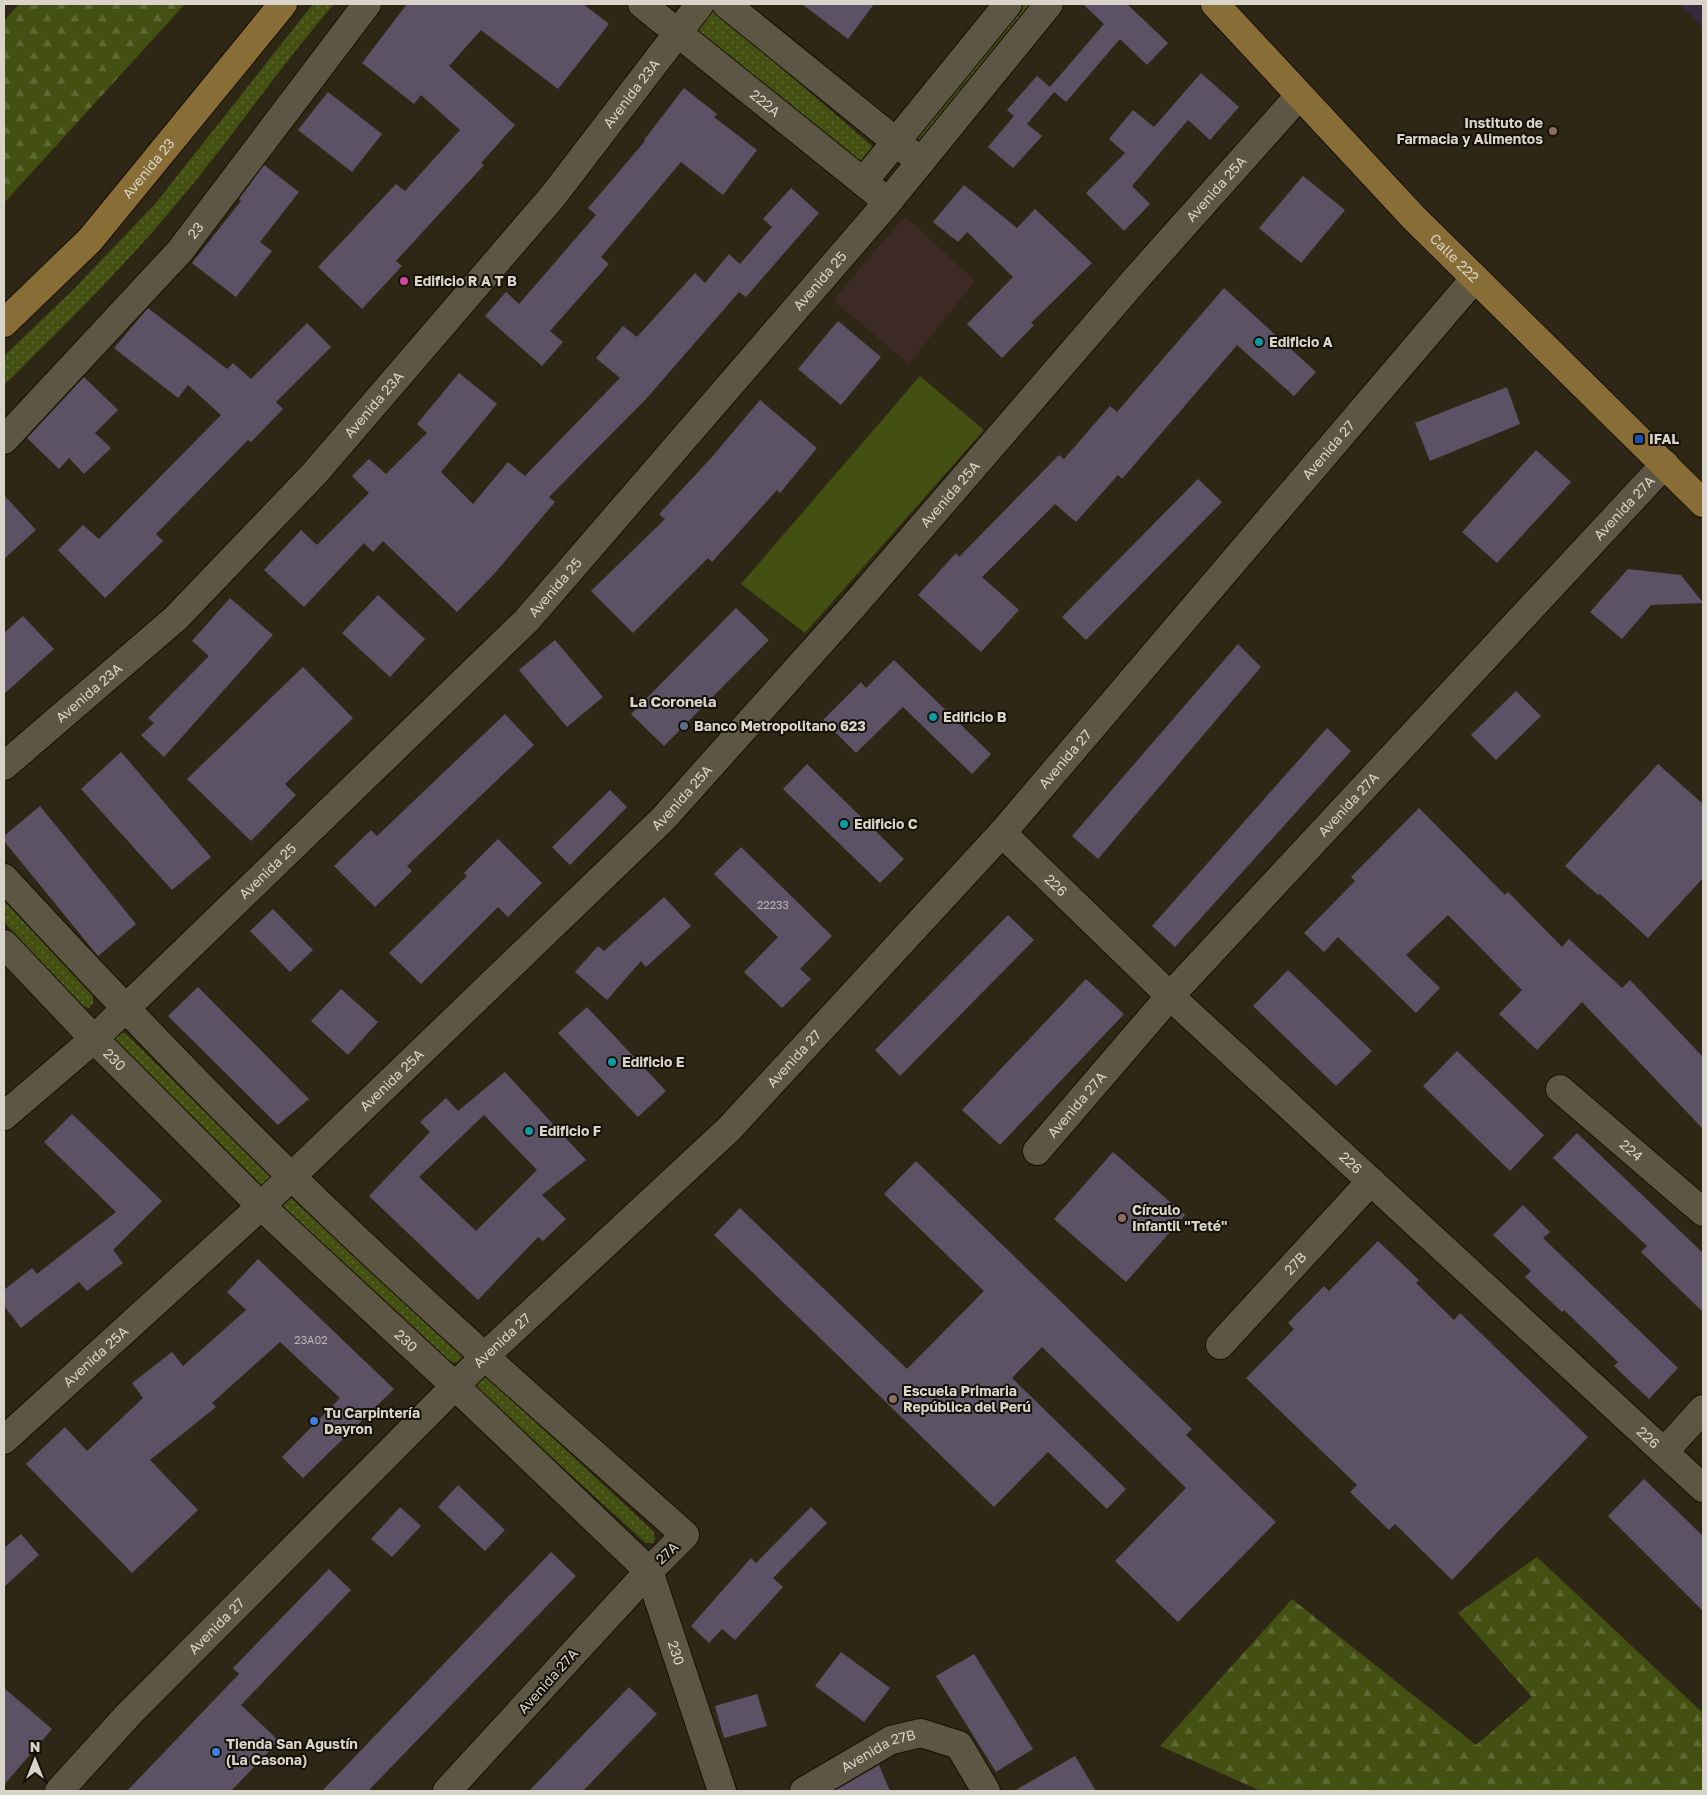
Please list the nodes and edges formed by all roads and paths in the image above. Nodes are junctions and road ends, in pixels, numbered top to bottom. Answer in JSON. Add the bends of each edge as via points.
{"nodes":[{"id":1,"x":284,"y":4,"type":"edge"},
{"id":2,"x":367,"y":4,"type":"edge"},
{"id":3,"x":642,"y":4,"type":"edge"},
{"id":4,"x":700,"y":4,"type":"edge"},
{"id":5,"x":726,"y":4,"type":"edge"},
{"id":6,"x":1008,"y":4,"type":"edge"},
{"id":7,"x":1049,"y":4,"type":"edge"},
{"id":8,"x":1215,"y":4,"type":"edge"},
{"id":9,"x":678,"y":33,"type":"junction"},
{"id":10,"x":1298,"y":96,"type":"junction"},
{"id":11,"x":897,"y":142,"type":"junction"},
{"id":12,"x":921,"y":162,"type":"junction"},
{"id":13,"x":863,"y":182,"type":"junction"},
{"id":14,"x":888,"y":202,"type":"junction"},
{"id":15,"x":1475,"y":278,"type":"junction"},
{"id":16,"x":4,"y":323,"type":"edge"},
{"id":17,"x":4,"y":440,"type":"edge"},
{"id":18,"x":1665,"y":464,"type":"junction"},
{"id":19,"x":1703,"y":502,"type":"edge"},
{"id":20,"x":4,"y":766,"type":"edge"},
{"id":21,"x":1002,"y":833,"type":"junction"},
{"id":22,"x":4,"y":878,"type":"edge"},
{"id":23,"x":4,"y":944,"type":"edge"},
{"id":24,"x":1170,"y":996,"type":"junction"},
{"id":25,"x":125,"y":1010,"type":"junction"},
{"id":26,"x":94,"y":1039,"type":"junction"},
{"id":27,"x":1560,"y":1089,"type":"dead end"},
{"id":28,"x":4,"y":1116,"type":"edge"},
{"id":29,"x":1037,"y":1151,"type":"dead end"},
{"id":30,"x":292,"y":1177,"type":"junction"},
{"id":31,"x":1371,"y":1181,"type":"junction"},
{"id":32,"x":261,"y":1206,"type":"junction"},
{"id":33,"x":1703,"y":1212,"type":"edge"},
{"id":34,"x":1220,"y":1345,"type":"dead end"},
{"id":35,"x":485,"y":1356,"type":"junction"},
{"id":36,"x":455,"y":1386,"type":"junction"},
{"id":37,"x":1703,"y":1410,"type":"edge"},
{"id":38,"x":4,"y":1440,"type":"edge"},
{"id":39,"x":1664,"y":1452,"type":"junction"},
{"id":40,"x":1703,"y":1488,"type":"edge"},
{"id":41,"x":648,"y":1571,"type":"junction"},
{"id":42,"x":60,"y":1791,"type":"edge"},
{"id":43,"x":448,"y":1791,"type":"edge"},
{"id":44,"x":722,"y":1791,"type":"edge"},
{"id":45,"x":804,"y":1791,"type":"edge"},
{"id":46,"x":986,"y":1791,"type":"edge"}],
"edges":[{"from":1,"to":16,"type":"main road","name":"Avenida 23","via":[[90,240]]},
{"from":2,"to":17,"type":"street","name":"23","via":[[180,251]]},
{"from":3,"to":9,"type":"street","name":"222A"},
{"from":4,"to":9,"type":"street","name":"Avenida 23A"},
{"from":5,"to":11,"type":"street"},
{"from":6,"to":11,"type":"street"},
{"from":7,"to":12,"type":"street","name":"Avenida 25"},
{"from":8,"to":10,"type":"main road","name":"Calle 222"},
{"from":9,"to":13,"type":"street","name":"222A"},
{"from":9,"to":20,"type":"street","name":"Avenida 23A","via":[[553,196],[314,474],[176,618]]},
{"from":10,"to":15,"type":"main road","name":"Calle 222"},
{"from":10,"to":30,"type":"street","name":"Avenida 25A","via":[[663,819]]},
{"from":11,"to":12,"type":"street"},
{"from":11,"to":13,"type":"street"},
{"from":12,"to":14,"type":"street","name":"Avenida 25"},
{"from":13,"to":14,"type":"street","name":"222A"},
{"from":14,"to":25,"type":"street","name":"Avenida 25","via":[[527,620]]},
{"from":15,"to":18,"type":"main road","name":"Calle 222"},
{"from":15,"to":21,"type":"street","name":"Avenida 27"},
{"from":18,"to":19,"type":"main road","name":"Calle 222"},
{"from":18,"to":24,"type":"street","name":"Avenida 27A"},
{"from":21,"to":24,"type":"street","name":"226"},
{"from":21,"to":35,"type":"street","name":"Avenida 27","via":[[729,1129]]},
{"from":22,"to":25,"type":"street"},
{"from":23,"to":26,"type":"street","name":"230"},
{"from":24,"to":29,"type":"street","name":"Avenida 27A"},
{"from":24,"to":31,"type":"street","name":"226"},
{"from":25,"to":26,"type":"street","name":"Avenida 25"},
{"from":25,"to":30,"type":"street"},
{"from":26,"to":28,"type":"street","name":"Avenida 25"},
{"from":26,"to":32,"type":"street","name":"230"},
{"from":27,"to":33,"type":"street","name":"224"},
{"from":30,"to":32,"type":"street","name":"Avenida 25A"},
{"from":30,"to":35,"type":"street"},
{"from":31,"to":34,"type":"street","name":"27B"},
{"from":31,"to":39,"type":"street","name":"226"},
{"from":32,"to":36,"type":"street","name":"230"},
{"from":32,"to":38,"type":"street","name":"Avenida 25A"},
{"from":35,"to":36,"type":"street","name":"Avenida 27"},
{"from":35,"to":41,"type":"street","name":"27A","via":[[685,1535]]},
{"from":36,"to":41,"type":"street","name":"230"},
{"from":36,"to":42,"type":"street","name":"Avenida 27","via":[[128,1715]]},
{"from":37,"to":39,"type":"street"},
{"from":39,"to":40,"type":"street","name":"226"},
{"from":41,"to":43,"type":"street","name":"Avenida 27A"},
{"from":41,"to":44,"type":"street","name":"230"},
{"from":45,"to":46,"type":"street","name":"Avenida 27B","via":[[891,1740],[921,1733],[959,1745]]}]}
